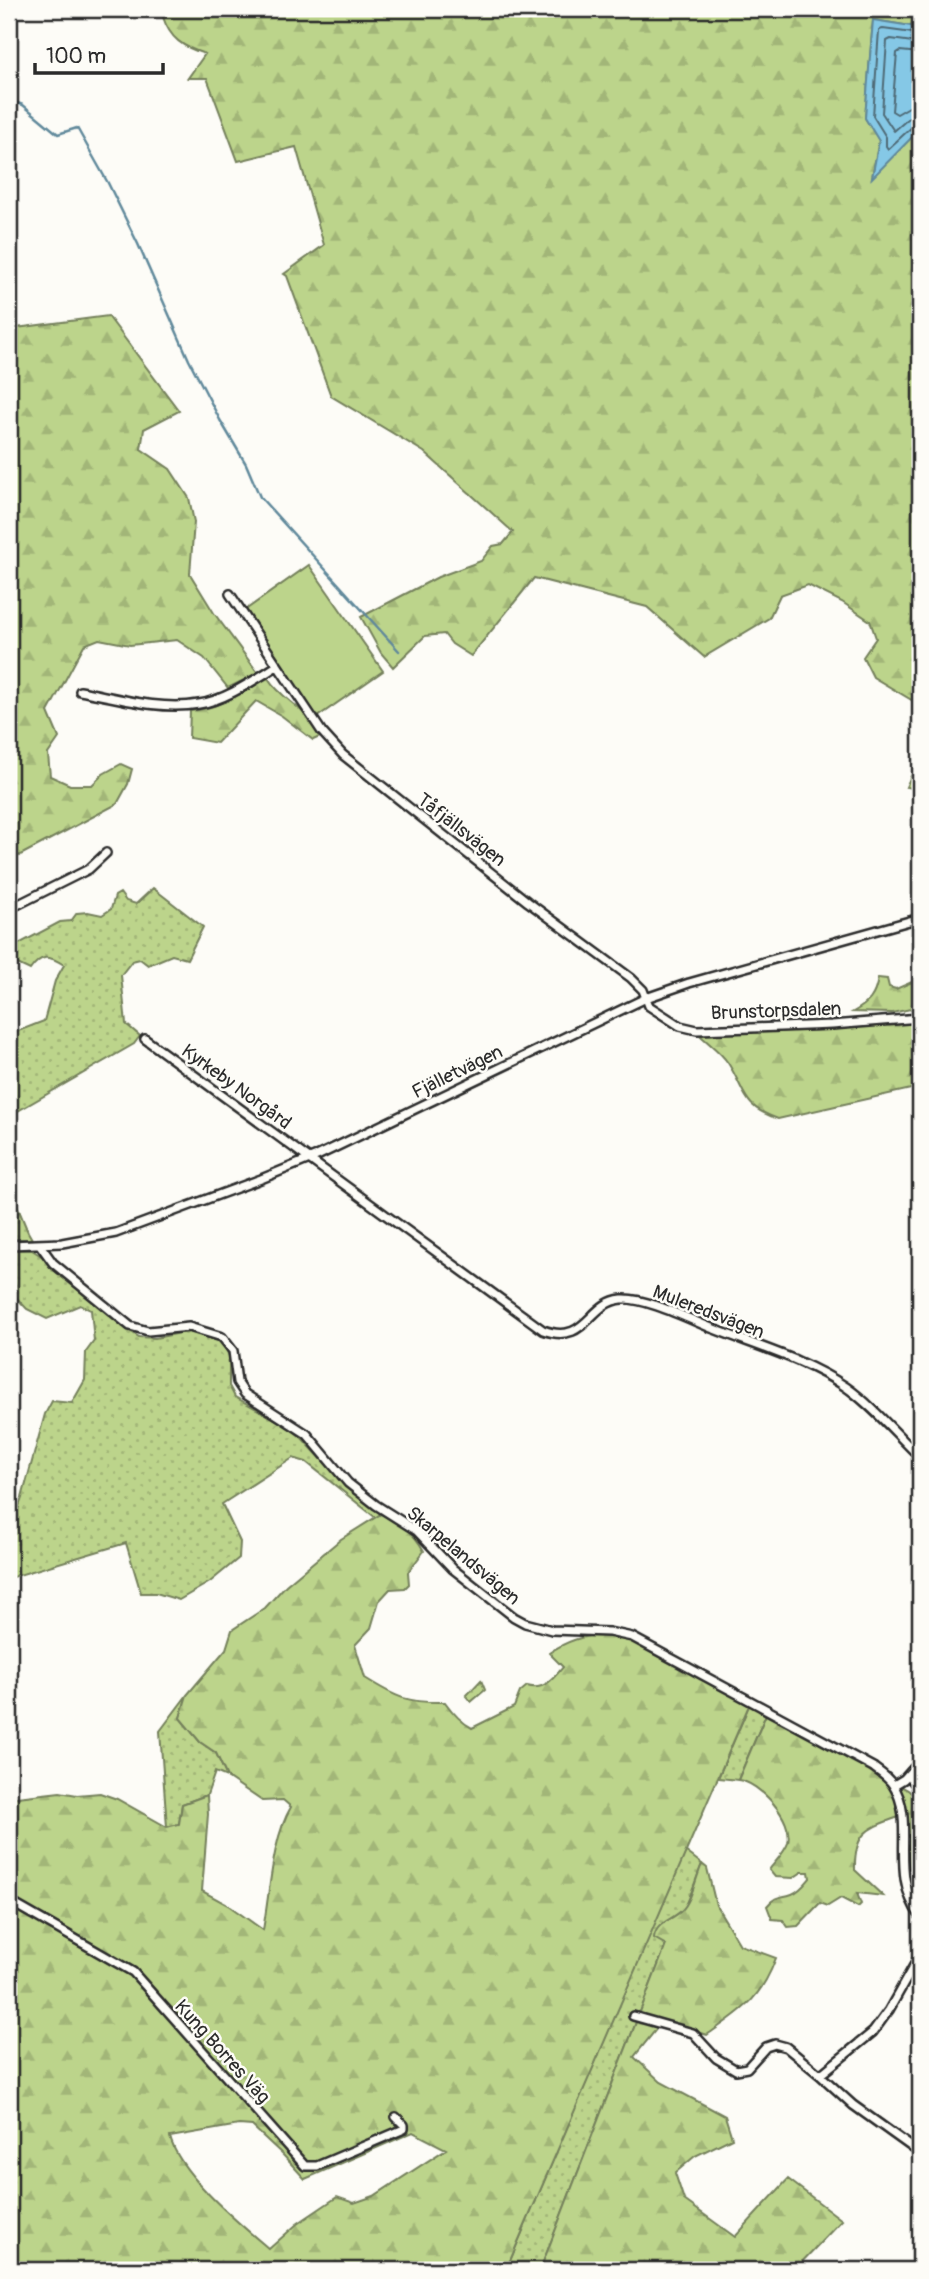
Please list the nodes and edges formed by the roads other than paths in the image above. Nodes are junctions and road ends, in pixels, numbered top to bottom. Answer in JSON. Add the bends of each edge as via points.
{"nodes":[{"id":1,"x":230,"y":594,"type":"dead end"},
{"id":2,"x":277,"y":666,"type":"junction"},
{"id":3,"x":80,"y":691,"type":"dead end"},
{"id":4,"x":106,"y":853,"type":"dead end"},
{"id":5,"x":9,"y":909,"type":"edge"},
{"id":6,"x":920,"y":918,"type":"edge"},
{"id":7,"x":646,"y":998,"type":"junction"},
{"id":8,"x":920,"y":1018,"type":"edge"},
{"id":9,"x":145,"y":1039,"type":"dead end"},
{"id":10,"x":309,"y":1159,"type":"junction"},
{"id":11,"x":9,"y":1245,"type":"edge"},
{"id":12,"x":40,"y":1245,"type":"junction"},
{"id":13,"x":920,"y":1457,"type":"edge"},
{"id":14,"x":920,"y":1761,"type":"edge"},
{"id":15,"x":909,"y":1774,"type":"junction"},
{"id":16,"x":894,"y":1785,"type":"junction"},
{"id":17,"x":920,"y":1791,"type":"edge"},
{"id":18,"x":9,"y":1901,"type":"edge"},
{"id":19,"x":920,"y":1916,"type":"edge"},
{"id":20,"x":920,"y":1955,"type":"edge"},
{"id":21,"x":633,"y":2016,"type":"dead end"},
{"id":22,"x":820,"y":2075,"type":"junction"},
{"id":23,"x":396,"y":2117,"type":"dead end"},
{"id":24,"x":920,"y":2152,"type":"edge"}],
"edges":[{"from":1,"to":2,"type":"street","name":"Tåfjällsvägen"},
{"from":2,"to":3,"type":"street","via":[[197,705],[167,705]]},
{"from":2,"to":7,"type":"street","name":"Tåfjällsvägen","via":[[343,755],[631,978]]},
{"from":4,"to":5,"type":"street","via":[[89,869]]},
{"from":6,"to":7,"type":"street","name":"Fjälletvägen"},
{"from":7,"to":8,"type":"street","name":"Brunstorpsdalen","via":[[649,1006],[665,1017],[697,1030]]},
{"from":7,"to":10,"type":"street","name":"Fjälletvägen"},
{"from":9,"to":10,"type":"street","name":"Kyrkeby Norgård"},
{"from":10,"to":12,"type":"street","name":"Fjälletvägen","via":[[122,1231]]},
{"from":10,"to":13,"type":"street","name":"Muleredsvägen","via":[[543,1330],[560,1335],[578,1330],[615,1300],[666,1310],[811,1368],[847,1388]]},
{"from":11,"to":12,"type":"street","name":"Fjälletvägen"},
{"from":12,"to":16,"type":"street","name":"Skarpelandsvägen","via":[[53,1263],[130,1326],[145,1331],[189,1327],[222,1337],[233,1351],[237,1382],[245,1394],[307,1434],[348,1483],[417,1531],[453,1569],[514,1617],[552,1630],[632,1637],[854,1754]]},
{"from":14,"to":15,"type":"street"},
{"from":15,"to":16,"type":"street"},
{"from":15,"to":17,"type":"street"},
{"from":16,"to":19,"type":"street","via":[[901,1808],[904,1882]]},
{"from":18,"to":23,"type":"street","name":"Kung Borres Väg","via":[[132,1972],[305,2166],[317,2166],[404,2129]]},
{"from":20,"to":22,"type":"street","via":[[873,2032]]},
{"from":21,"to":22,"type":"street","via":[[693,2033],[716,2058],[737,2070],[747,2068],[775,2044],[786,2047]]},
{"from":22,"to":24,"type":"street","via":[[853,2105]]}]}
